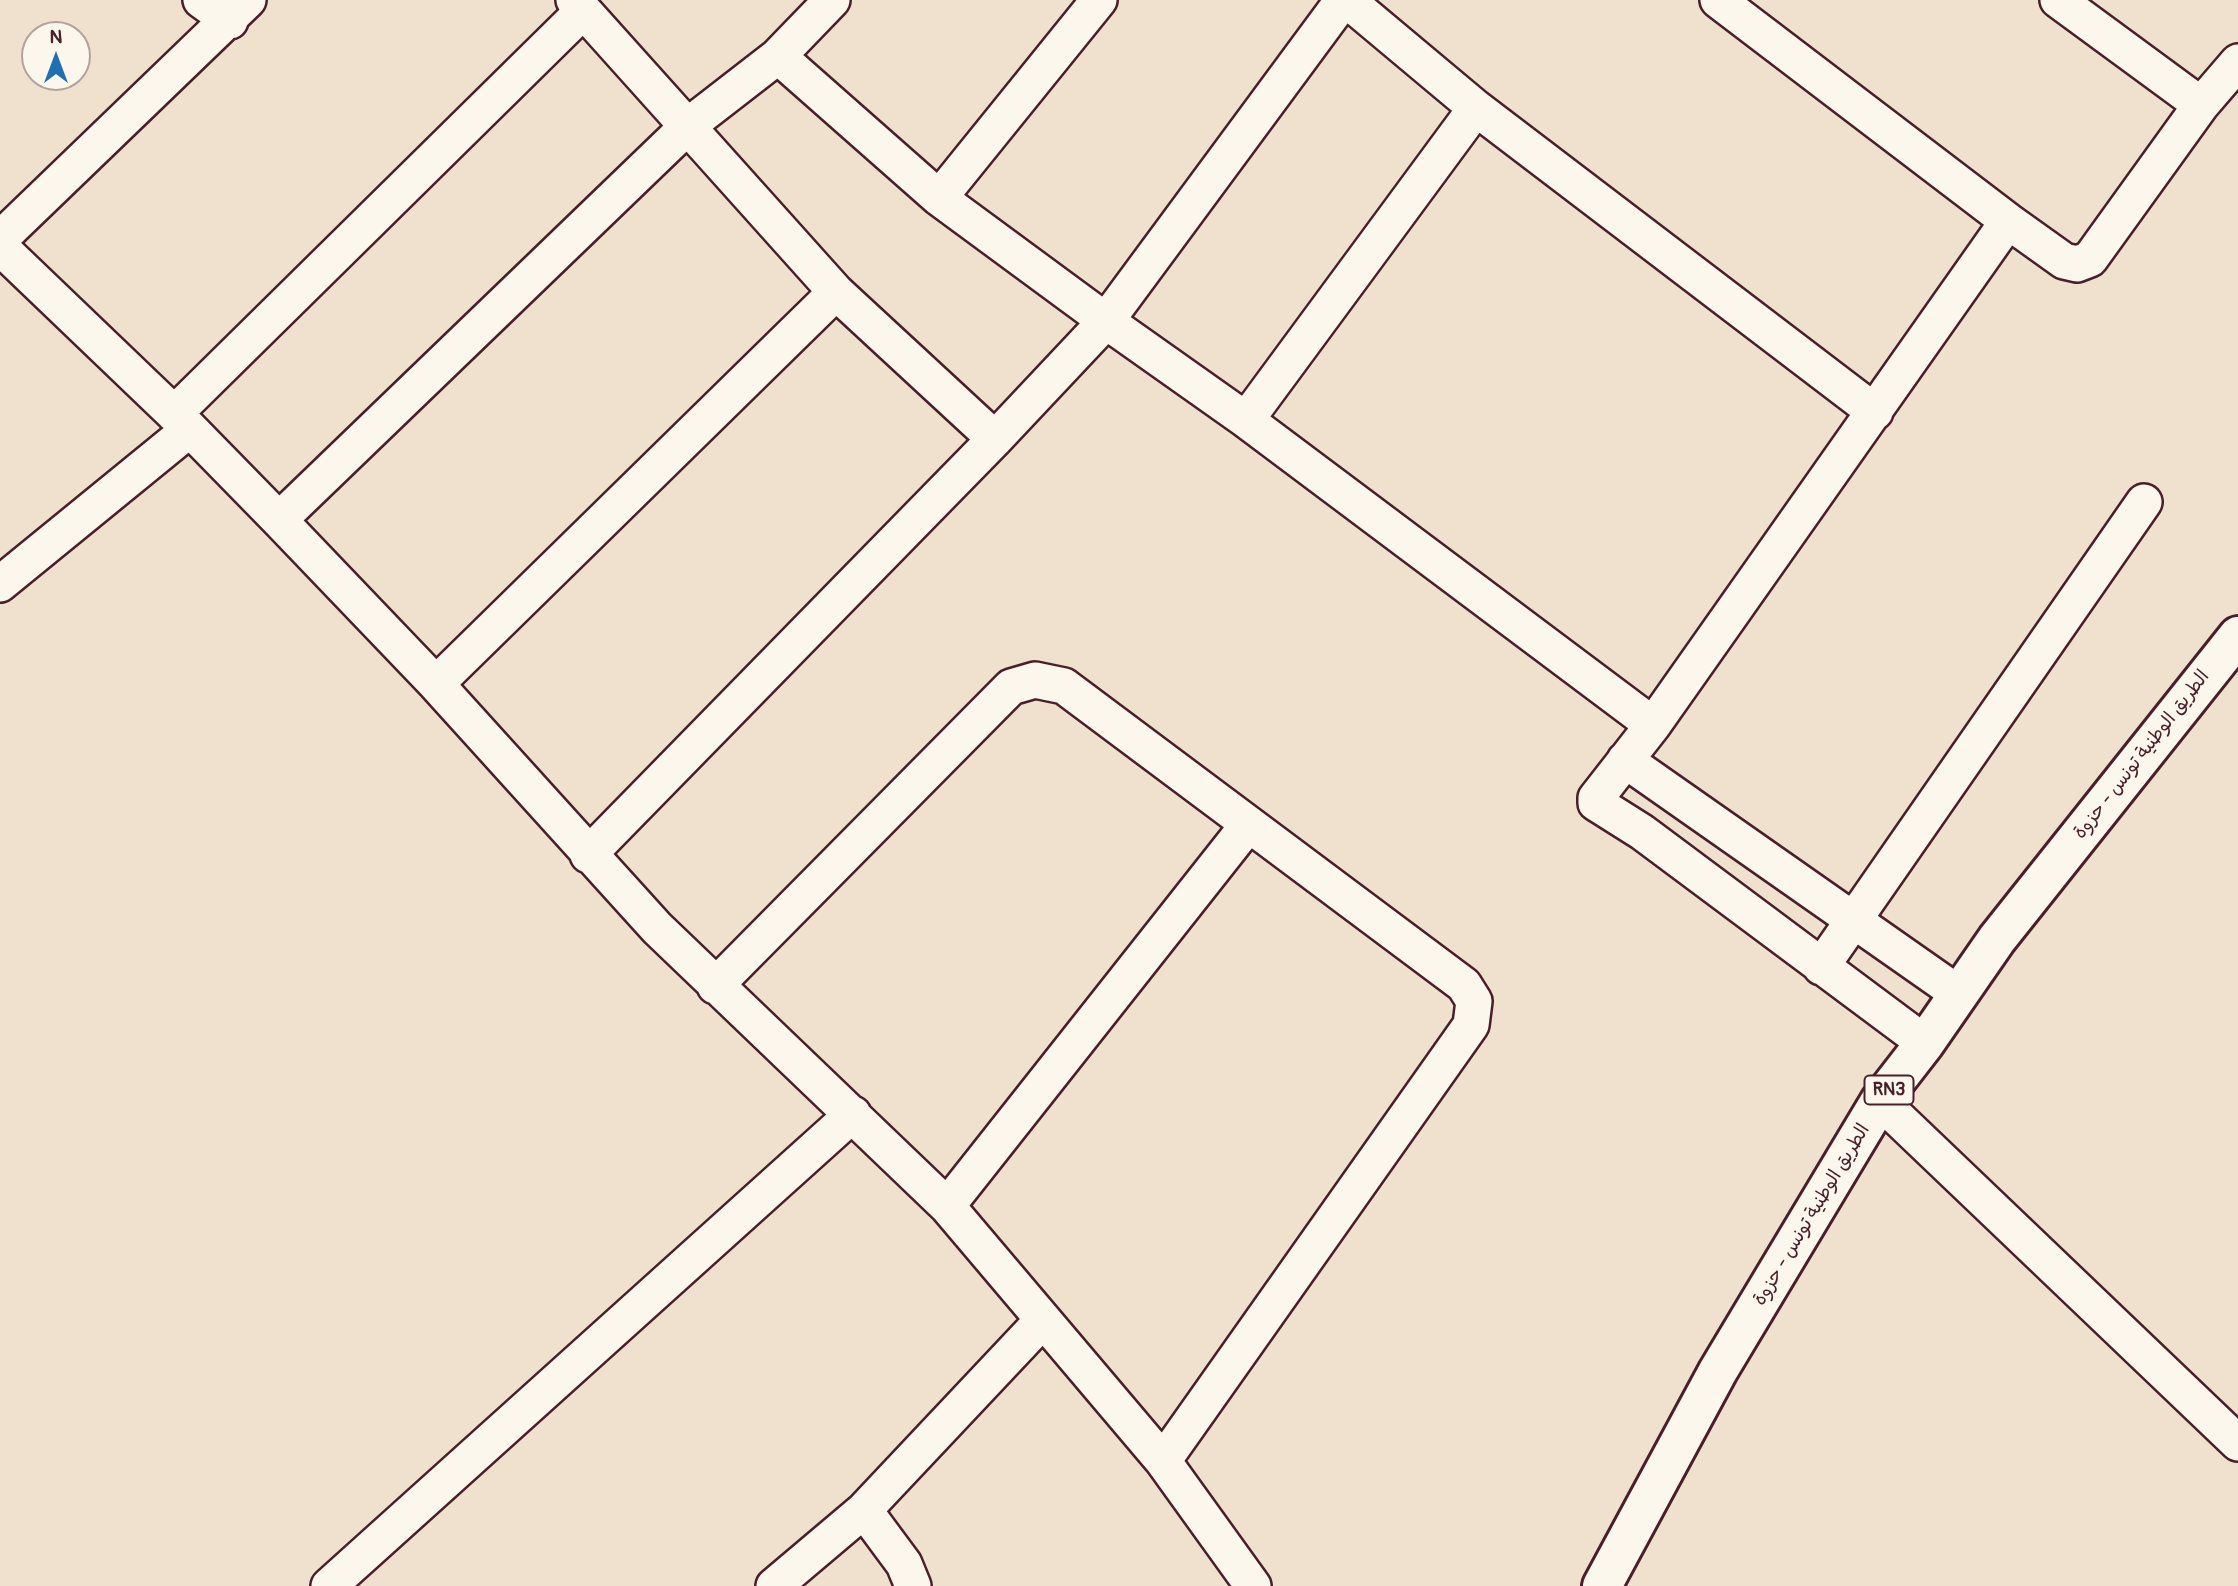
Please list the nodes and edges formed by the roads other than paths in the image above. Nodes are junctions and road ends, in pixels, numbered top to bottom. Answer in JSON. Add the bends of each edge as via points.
{"nodes":[{"id":1,"x":201,"y":0,"type":"edge"},
{"id":2,"x":832,"y":0,"type":"edge"},
{"id":3,"x":1099,"y":0,"type":"edge"},
{"id":4,"x":1345,"y":0,"type":"edge"},
{"id":5,"x":1718,"y":0,"type":"edge"},
{"id":6,"x":2058,"y":0,"type":"edge"},
{"id":7,"x":578,"y":6,"type":"edge"},
{"id":8,"x":239,"y":10,"type":"edge"},
{"id":9,"x":778,"y":56,"type":"junction"},
{"id":10,"x":2238,"y":62,"type":"edge"},
{"id":11,"x":2201,"y":105,"type":"junction"},
{"id":12,"x":1476,"y":108,"type":"junction"},
{"id":13,"x":689,"y":125,"type":"junction"},
{"id":14,"x":939,"y":198,"type":"junction"},
{"id":15,"x":2008,"y":221,"type":"junction"},
{"id":16,"x":0,"y":239,"type":"edge"},
{"id":17,"x":0,"y":247,"type":"edge"},
{"id":18,"x":836,"y":292,"type":"junction"},
{"id":19,"x":1105,"y":321,"type":"junction"},
{"id":20,"x":1875,"y":412,"type":"junction"},
{"id":21,"x":1246,"y":420,"type":"junction"},
{"id":22,"x":182,"y":422,"type":"junction"},
{"id":23,"x":995,"y":439,"type":"junction"},
{"id":24,"x":2144,"y":502,"type":"dead end"},
{"id":25,"x":279,"y":520,"type":"junction"},
{"id":26,"x":0,"y":584,"type":"edge"},
{"id":27,"x":2238,"y":636,"type":"edge"},
{"id":28,"x":436,"y":684,"type":"junction"},
{"id":29,"x":1653,"y":725,"type":"junction"},
{"id":30,"x":1625,"y":760,"type":"junction"},
{"id":31,"x":1248,"y":825,"type":"junction"},
{"id":32,"x":588,"y":855,"type":"junction"},
{"id":33,"x":1853,"y":922,"type":"junction"},
{"id":34,"x":1821,"y":967,"type":"junction"},
{"id":35,"x":715,"y":986,"type":"junction"},
{"id":36,"x":1959,"y":994,"type":"junction"},
{"id":37,"x":1925,"y":1043,"type":"junction"},
{"id":38,"x":1880,"y":1101,"type":"junction"},
{"id":39,"x":853,"y":1114,"type":"junction"},
{"id":40,"x":947,"y":1206,"type":"junction"},
{"id":41,"x":1042,"y":1321,"type":"junction"},
{"id":42,"x":2238,"y":1443,"type":"edge"},
{"id":43,"x":1163,"y":1461,"type":"junction"},
{"id":44,"x":864,"y":1510,"type":"junction"},
{"id":45,"x":329,"y":1586,"type":"edge"},
{"id":46,"x":774,"y":1586,"type":"edge"},
{"id":47,"x":913,"y":1586,"type":"edge"},
{"id":48,"x":1253,"y":1586,"type":"edge"},
{"id":49,"x":1602,"y":1586,"type":"edge"}],
"edges":[{"from":1,"to":8,"type":"street"},
{"from":2,"to":9,"type":"street"},
{"from":3,"to":14,"type":"street"},
{"from":4,"to":12,"type":"street"},
{"from":4,"to":19,"type":"street"},
{"from":5,"to":15,"type":"street"},
{"from":6,"to":11,"type":"street"},
{"from":7,"to":13,"type":"street"},
{"from":7,"to":22,"type":"street"},
{"from":8,"to":16,"type":"street"},
{"from":9,"to":13,"type":"street"},
{"from":9,"to":14,"type":"street"},
{"from":10,"to":11,"type":"street"},
{"from":11,"to":15,"type":"street","via":[[2090,259],[2077,264],[2064,261]]},
{"from":12,"to":20,"type":"street"},
{"from":12,"to":21,"type":"street"},
{"from":13,"to":18,"type":"street"},
{"from":13,"to":25,"type":"street"},
{"from":14,"to":19,"type":"street"},
{"from":15,"to":20,"type":"street"},
{"from":17,"to":22,"type":"street"},
{"from":18,"to":23,"type":"street"},
{"from":18,"to":28,"type":"street"},
{"from":19,"to":21,"type":"street"},
{"from":19,"to":23,"type":"street"},
{"from":20,"to":29,"type":"street"},
{"from":21,"to":29,"type":"street"},
{"from":22,"to":25,"type":"street"},
{"from":22,"to":26,"type":"street"},
{"from":23,"to":32,"type":"street"},
{"from":24,"to":33,"type":"street"},
{"from":25,"to":28,"type":"street"},
{"from":27,"to":36,"type":"main road","name":"الطريق الوطنية تونس - حزوة","number":"RN3","via":[[2005,928]]},
{"from":28,"to":32,"type":"street"},
{"from":29,"to":30,"type":"street"},
{"from":30,"to":33,"type":"street"},
{"from":30,"to":34,"type":"street","via":[[1596,803],[1642,832]]},
{"from":31,"to":35,"type":"street","via":[[1065,686],[1035,680],[1023,683],[1011,687]]},
{"from":31,"to":40,"type":"street"},
{"from":31,"to":43,"type":"street","via":[[1464,985],[1474,1001],[1471,1025]]},
{"from":32,"to":35,"type":"street"},
{"from":33,"to":34,"type":"street"},
{"from":33,"to":36,"type":"street"},
{"from":34,"to":37,"type":"street"},
{"from":35,"to":39,"type":"street"},
{"from":36,"to":37,"type":"main road","name":"الطريق الوطنية تونس - حزوة","number":"RN3"},
{"from":37,"to":38,"type":"main road","name":"الطريق الوطنية تونس - حزوة","number":"RN3"},
{"from":38,"to":42,"type":"street"},
{"from":38,"to":49,"type":"main road","name":"الطريق الوطنية تونس - حزوة","number":"RN3","via":[[1718,1371]]},
{"from":39,"to":40,"type":"street"},
{"from":39,"to":45,"type":"street"},
{"from":40,"to":41,"type":"street"},
{"from":41,"to":43,"type":"street"},
{"from":41,"to":44,"type":"street"},
{"from":43,"to":48,"type":"street"},
{"from":44,"to":46,"type":"street"},
{"from":44,"to":47,"type":"street","via":[[904,1564]]}]}
